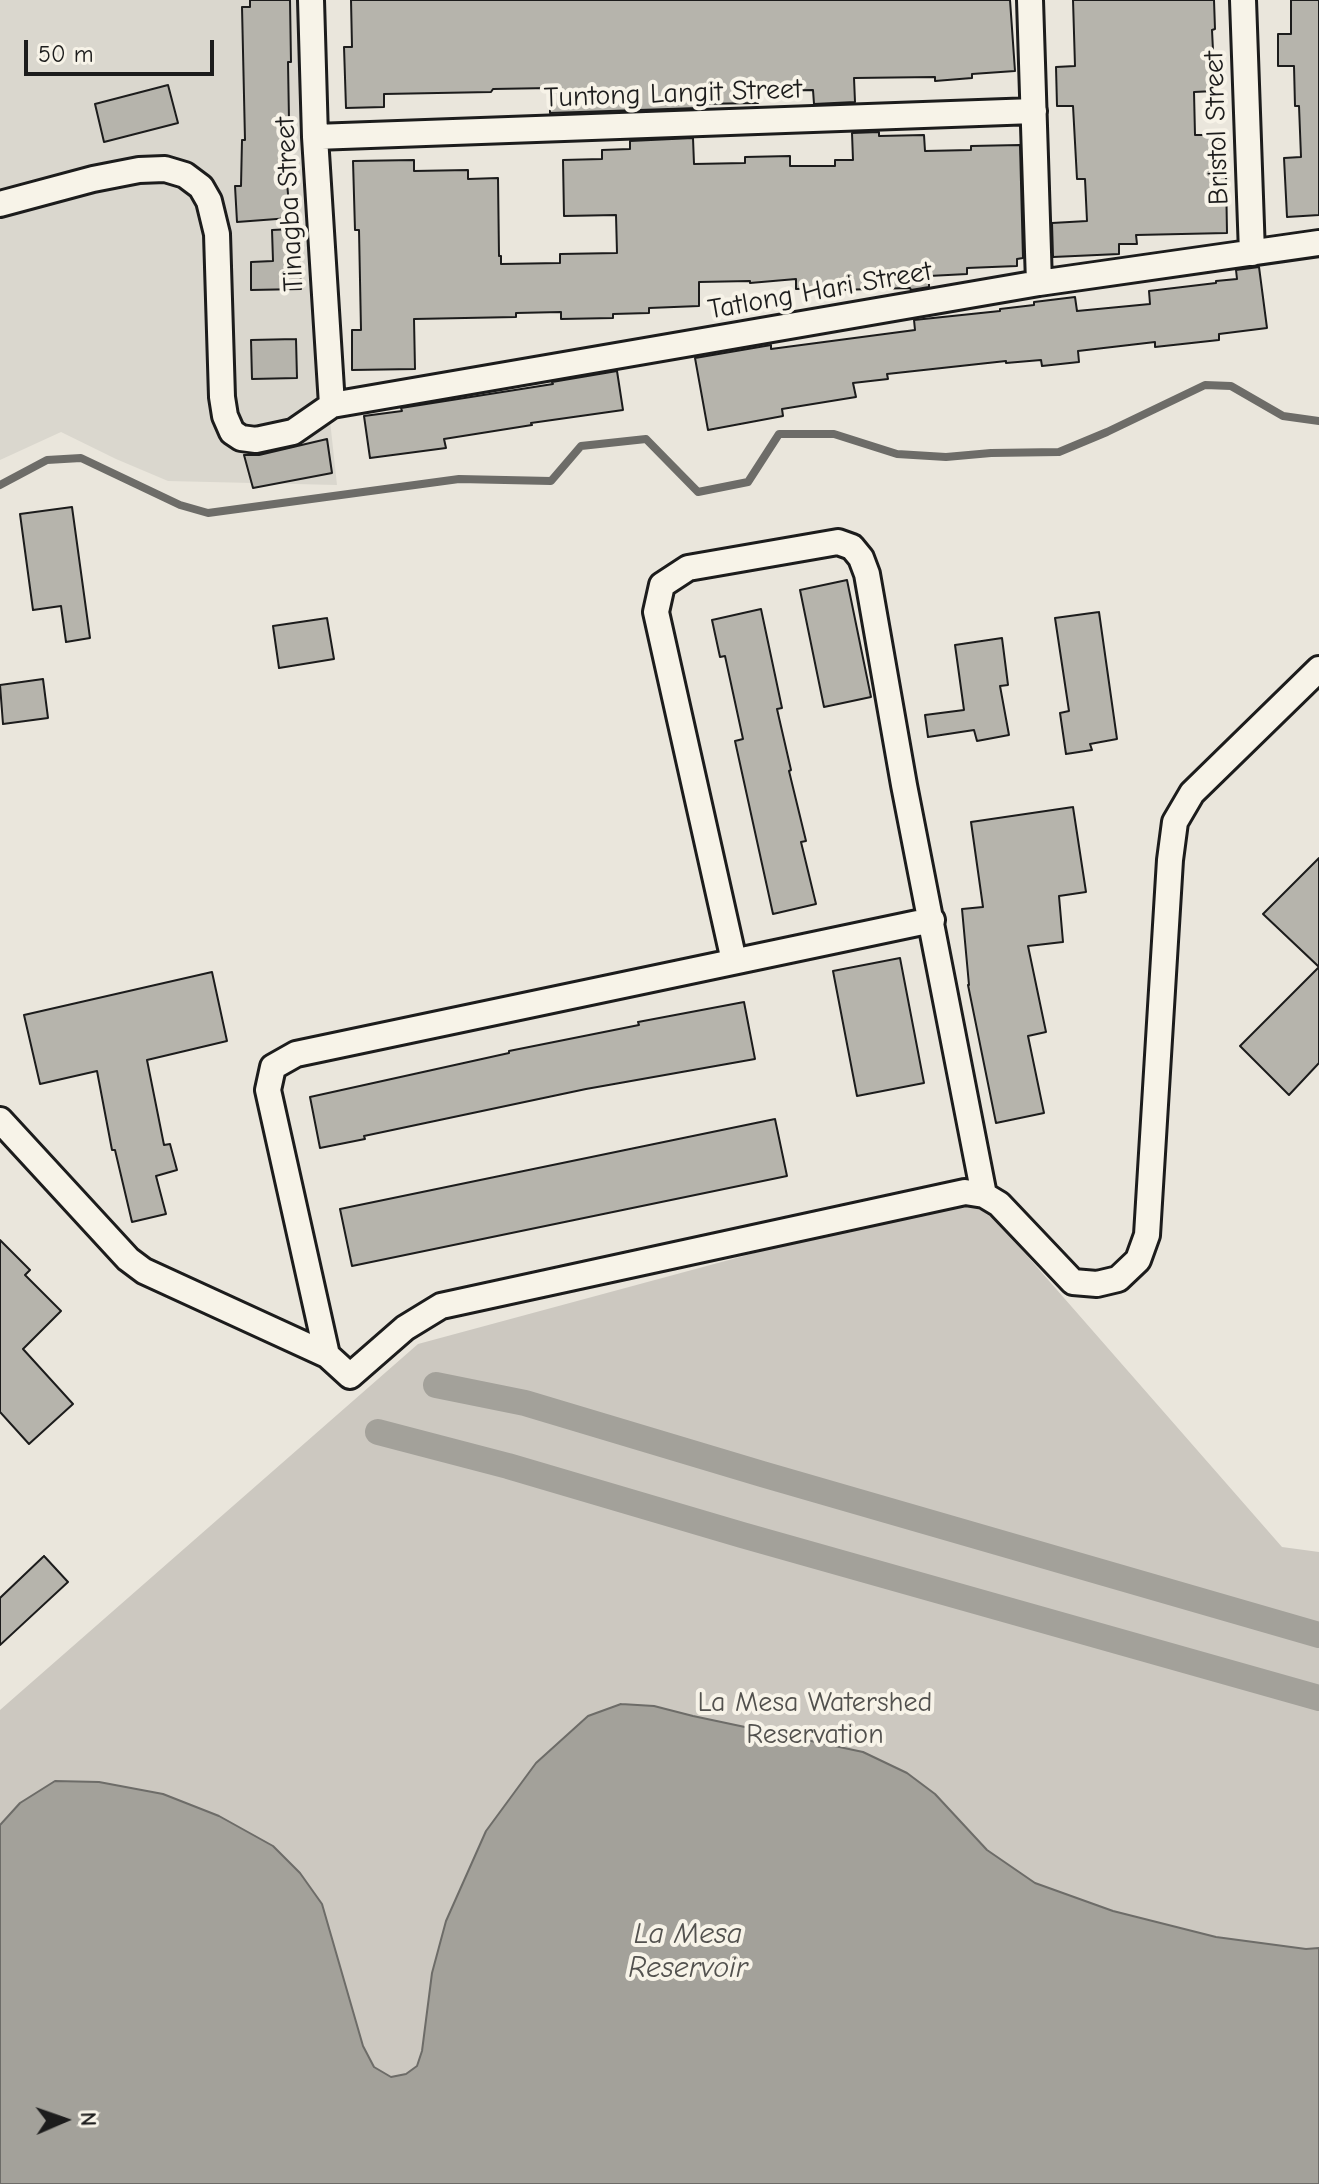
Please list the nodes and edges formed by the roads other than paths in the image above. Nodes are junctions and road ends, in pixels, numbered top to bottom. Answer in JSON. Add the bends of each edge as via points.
{"nodes":[{"id":1,"x":311,"y":0,"type":"edge"},
{"id":2,"x":1030,"y":0,"type":"edge"},
{"id":3,"x":1243,"y":0,"type":"edge"},
{"id":4,"x":1034,"y":111,"type":"junction"},
{"id":5,"x":315,"y":137,"type":"junction"},
{"id":6,"x":0,"y":204,"type":"edge"},
{"id":7,"x":1319,"y":243,"type":"edge"},
{"id":8,"x":1252,"y":253,"type":"junction"},
{"id":9,"x":1039,"y":283,"type":"junction"},
{"id":10,"x":332,"y":405,"type":"junction"},
{"id":11,"x":1319,"y":669,"type":"edge"},
{"id":12,"x":932,"y":920,"type":"junction"},
{"id":13,"x":734,"y":961,"type":"junction"},
{"id":14,"x":0,"y":1120,"type":"edge"},
{"id":15,"x":984,"y":1195,"type":"junction"},
{"id":16,"x":327,"y":1355,"type":"junction"}],
"edges":[{"from":1,"to":5,"type":"street","name":"Tinagba Street"},
{"from":2,"to":4,"type":"street"},
{"from":3,"to":8,"type":"street","name":"Bristol Street"},
{"from":4,"to":5,"type":"street","name":"Tuntong Langit Street"},
{"from":4,"to":9,"type":"street"},
{"from":5,"to":10,"type":"street","name":"Tinagba Street"},
{"from":6,"to":10,"type":"street","via":[[139,170],[185,175],[209,201],[217,234],[222,397],[232,432],[256,440],[293,432]]},
{"from":7,"to":8,"type":"street","name":"Tatlong Hari Street"},
{"from":8,"to":9,"type":"street","name":"Tatlong Hari Street"},
{"from":9,"to":10,"type":"street","name":"Tatlong Hari Street"},
{"from":11,"to":15,"type":"street","via":[[1192,793],[1175,822],[1147,1235],[1138,1260],[1118,1279],[1073,1282],[999,1204]]},
{"from":12,"to":13,"type":"street"},
{"from":12,"to":13,"type":"street","via":[[861,558],[838,542],[688,568],[662,585],[656,612]]},
{"from":12,"to":15,"type":"street"},
{"from":13,"to":16,"type":"street","via":[[296,1054],[273,1067],[268,1090]]},
{"from":14,"to":16,"type":"street","via":[[144,1271]]},
{"from":15,"to":16,"type":"street","via":[[965,1192],[441,1306],[405,1328],[350,1376]]}]}
